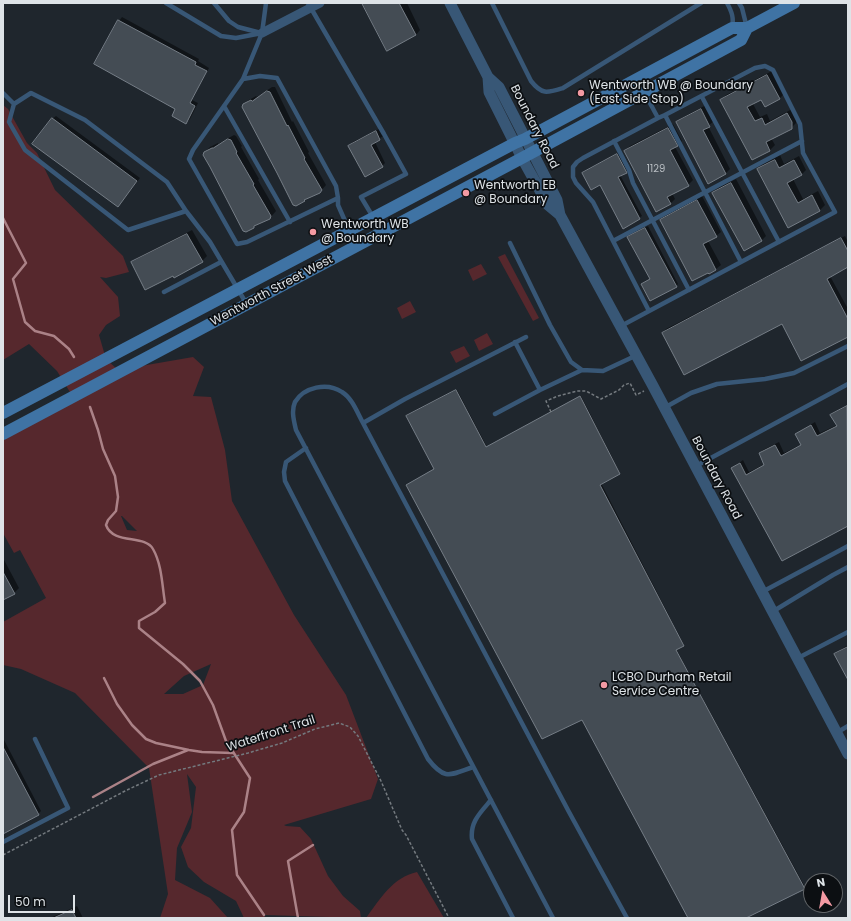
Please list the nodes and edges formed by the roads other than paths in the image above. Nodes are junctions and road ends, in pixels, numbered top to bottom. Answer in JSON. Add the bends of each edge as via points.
{"nodes":[{"id":1,"x":166,"y":3,"type":"edge"},
{"id":2,"x":214,"y":3,"type":"edge"},
{"id":3,"x":266,"y":3,"type":"edge"},
{"id":4,"x":320,"y":3,"type":"edge"},
{"id":5,"x":450,"y":3,"type":"edge"},
{"id":6,"x":492,"y":3,"type":"edge"},
{"id":7,"x":701,"y":3,"type":"edge"},
{"id":8,"x":727,"y":3,"type":"edge"},
{"id":9,"x":739,"y":3,"type":"edge"},
{"id":10,"x":794,"y":3,"type":"edge"},
{"id":11,"x":310,"y":5,"type":"edge"},
{"id":12,"x":732,"y":28,"type":"junction"},
{"id":13,"x":747,"y":28,"type":"junction"},
{"id":14,"x":262,"y":33,"type":"junction"},
{"id":15,"x":243,"y":79,"type":"junction"},
{"id":16,"x":644,"y":92,"type":"junction"},
{"id":17,"x":3,"y":94,"type":"edge"},
{"id":18,"x":702,"y":97,"type":"junction"},
{"id":19,"x":14,"y":104,"type":"junction"},
{"id":20,"x":224,"y":106,"type":"junction"},
{"id":21,"x":665,"y":115,"type":"junction"},
{"id":22,"x":658,"y":118,"type":"junction"},
{"id":23,"x":520,"y":141,"type":"junction"},
{"id":24,"x":614,"y":141,"type":"junction"},
{"id":25,"x":802,"y":142,"type":"junction"},
{"id":26,"x":527,"y":155,"type":"junction"},
{"id":27,"x":742,"y":173,"type":"junction"},
{"id":28,"x":705,"y":193,"type":"junction"},
{"id":29,"x":338,"y":198,"type":"junction"},
{"id":30,"x":186,"y":212,"type":"junction"},
{"id":31,"x":373,"y":217,"type":"junction"},
{"id":32,"x":652,"y":220,"type":"junction"},
{"id":33,"x":290,"y":222,"type":"junction"},
{"id":34,"x":349,"y":230,"type":"junction"},
{"id":35,"x":613,"y":241,"type":"junction"},
{"id":36,"x":779,"y":242,"type":"junction"},
{"id":37,"x":510,"y":243,"type":"dead end"},
{"id":38,"x":221,"y":262,"type":"junction"},
{"id":39,"x":741,"y":262,"type":"junction"},
{"id":40,"x":238,"y":288,"type":"junction"},
{"id":41,"x":689,"y":290,"type":"junction"},
{"id":42,"x":164,"y":292,"type":"dead end"},
{"id":43,"x":247,"y":304,"type":"junction"},
{"id":44,"x":649,"y":311,"type":"junction"},
{"id":45,"x":621,"y":326,"type":"junction"},
{"id":46,"x":526,"y":337,"type":"dead end"},
{"id":47,"x":515,"y":342,"type":"junction"},
{"id":48,"x":848,"y":346,"type":"edge"},
{"id":49,"x":636,"y":355,"type":"junction"},
{"id":50,"x":582,"y":370,"type":"junction"},
{"id":51,"x":848,"y":384,"type":"edge"},
{"id":52,"x":540,"y":390,"type":"junction"},
{"id":53,"x":664,"y":408,"type":"junction"},
{"id":54,"x":3,"y":413,"type":"edge"},
{"id":55,"x":494,"y":414,"type":"dead end"},
{"id":56,"x":363,"y":423,"type":"junction"},
{"id":57,"x":3,"y":434,"type":"edge"},
{"id":58,"x":306,"y":448,"type":"junction"},
{"id":59,"x":695,"y":466,"type":"junction"},
{"id":60,"x":848,"y":546,"type":"edge"},
{"id":61,"x":848,"y":567,"type":"edge"},
{"id":62,"x":762,"y":592,"type":"junction"},
{"id":63,"x":772,"y":612,"type":"junction"},
{"id":64,"x":848,"y":632,"type":"edge"},
{"id":65,"x":797,"y":659,"type":"junction"},
{"id":66,"x":848,"y":726,"type":"edge"},
{"id":67,"x":836,"y":732,"type":"junction"},
{"id":68,"x":34,"y":739,"type":"dead end"},
{"id":69,"x":848,"y":754,"type":"edge"},
{"id":70,"x":473,"y":766,"type":"junction"},
{"id":71,"x":491,"y":800,"type":"junction"},
{"id":72,"x":3,"y":842,"type":"edge"},
{"id":73,"x":513,"y":918,"type":"edge"},
{"id":74,"x":553,"y":918,"type":"edge"},
{"id":75,"x":627,"y":918,"type":"edge"}],
"edges":[{"from":1,"to":14,"type":"lane","via":[[221,36],[236,38]]},
{"from":2,"to":14,"type":"lane","via":[[229,21],[238,27]]},
{"from":3,"to":14,"type":"lane"},
{"from":4,"to":11,"type":"street"},
{"from":5,"to":23,"type":"street","name":"Boundary Road","via":[[488,77],[499,87]]},
{"from":6,"to":7,"type":"lane","via":[[531,81],[538,90],[547,92],[562,88]]},
{"from":8,"to":12,"type":"lane","via":[[732,12]]},
{"from":9,"to":13,"type":"lane"},
{"from":10,"to":13,"type":"main road","name":"Wentworth Street West"},
{"from":11,"to":14,"type":"street"},
{"from":11,"to":31,"type":"lane","via":[[406,174],[361,197]]},
{"from":12,"to":13,"type":"main road","name":"Wentworth Street West"},
{"from":12,"to":23,"type":"main road","name":"Wentworth Street West"},
{"from":13,"to":16,"type":"main road","name":"Wentworth Street West","via":[[741,40]]},
{"from":14,"to":15,"type":"lane"},
{"from":15,"to":20,"type":"lane"},
{"from":15,"to":29,"type":"lane","via":[[260,76],[277,78],[336,186]]},
{"from":16,"to":22,"type":"lane"},
{"from":16,"to":26,"type":"main road","name":"Wentworth Street West"},
{"from":17,"to":19,"type":"lane"},
{"from":18,"to":21,"type":"lane"},
{"from":18,"to":25,"type":"lane","via":[[755,68],[766,66],[773,70],[800,124]]},
{"from":18,"to":27,"type":"lane"},
{"from":19,"to":30,"type":"lane","via":[[31,93],[86,120],[167,182]]},
{"from":19,"to":30,"type":"lane","via":[[9,122],[25,150],[128,230]]},
{"from":20,"to":33,"type":"lane"},
{"from":20,"to":33,"type":"lane","via":[[189,159],[237,244]]},
{"from":21,"to":22,"type":"lane"},
{"from":21,"to":28,"type":"lane"},
{"from":22,"to":24,"type":"lane"},
{"from":23,"to":26,"type":"street","name":"Boundary Road"},
{"from":23,"to":31,"type":"main road","name":"Wentworth Street West"},
{"from":24,"to":32,"type":"lane"},
{"from":24,"to":35,"type":"lane","via":[[577,162],[572,172],[576,182],[593,202]]},
{"from":25,"to":27,"type":"lane"},
{"from":25,"to":36,"type":"lane","via":[[803,153],[835,212]]},
{"from":26,"to":43,"type":"main road","name":"Wentworth Street West"},
{"from":26,"to":45,"type":"street","name":"Boundary Road","via":[[557,200],[560,215]]},
{"from":27,"to":28,"type":"lane"},
{"from":27,"to":36,"type":"lane"},
{"from":28,"to":32,"type":"lane"},
{"from":28,"to":39,"type":"lane"},
{"from":29,"to":33,"type":"lane"},
{"from":29,"to":34,"type":"lane","via":[[338,205]]},
{"from":30,"to":38,"type":"lane","via":[[210,242]]},
{"from":31,"to":34,"type":"main road","name":"Wentworth Street West"},
{"from":32,"to":35,"type":"lane"},
{"from":32,"to":41,"type":"lane"},
{"from":34,"to":40,"type":"main road","name":"Wentworth Street West"},
{"from":35,"to":44,"type":"lane"},
{"from":36,"to":39,"type":"lane"},
{"from":37,"to":50,"type":"lane","via":[[571,362]]},
{"from":38,"to":40,"type":"lane"},
{"from":38,"to":42,"type":"lane"},
{"from":39,"to":41,"type":"lane"},
{"from":40,"to":43,"type":"lane"},
{"from":40,"to":54,"type":"main road","name":"Wentworth Street West"},
{"from":41,"to":44,"type":"lane"},
{"from":43,"to":57,"type":"main road","name":"Wentworth Street West"},
{"from":44,"to":45,"type":"lane"},
{"from":45,"to":49,"type":"street","name":"Boundary Road"},
{"from":46,"to":47,"type":"lane"},
{"from":47,"to":52,"type":"lane"},
{"from":47,"to":56,"type":"lane"},
{"from":48,"to":53,"type":"lane","via":[[794,373],[717,384],[691,393]]},
{"from":49,"to":50,"type":"lane","via":[[603,371]]},
{"from":49,"to":53,"type":"street","name":"Boundary Road"},
{"from":50,"to":52,"type":"lane"},
{"from":51,"to":59,"type":"lane"},
{"from":52,"to":55,"type":"lane"},
{"from":53,"to":59,"type":"street","name":"Boundary Road"},
{"from":56,"to":58,"type":"lane","via":[[352,402],[342,392],[329,387],[314,387],[295,403],[293,416],[296,430]]},
{"from":56,"to":75,"type":"lane"},
{"from":58,"to":70,"type":"lane"},
{"from":58,"to":70,"type":"lane","via":[[286,462],[285,481],[428,759],[436,770],[443,774]]},
{"from":59,"to":62,"type":"street","name":"Boundary Road"},
{"from":60,"to":62,"type":"lane"},
{"from":61,"to":63,"type":"lane"},
{"from":62,"to":63,"type":"street","name":"Boundary Road"},
{"from":63,"to":65,"type":"street","name":"Boundary Road"},
{"from":64,"to":65,"type":"lane"},
{"from":65,"to":67,"type":"street","name":"Boundary Road"},
{"from":66,"to":67,"type":"lane"},
{"from":67,"to":69,"type":"street","name":"Boundary Road"},
{"from":68,"to":72,"type":"lane","via":[[68,808]]},
{"from":70,"to":71,"type":"lane"},
{"from":71,"to":73,"type":"lane","via":[[476,817],[471,830],[472,839]]},
{"from":71,"to":74,"type":"lane"}]}
